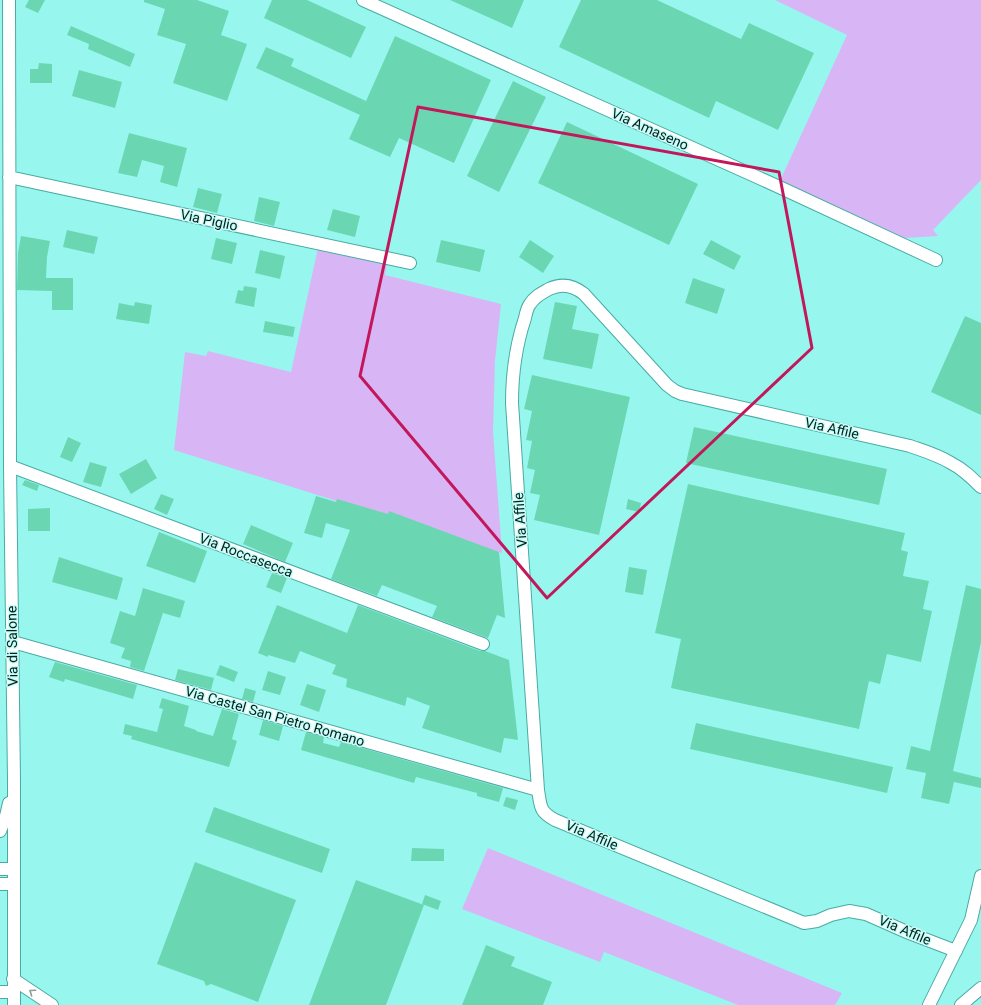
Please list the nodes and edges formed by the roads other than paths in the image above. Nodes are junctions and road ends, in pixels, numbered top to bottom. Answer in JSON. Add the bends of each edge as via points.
{"nodes":[{"id":1,"x":363,"y":0,"type":"edge"},
{"id":2,"x":6,"y":6,"type":"edge"},
{"id":3,"x":4,"y":35,"type":"edge"},
{"id":4,"x":8,"y":177,"type":"junction"},
{"id":5,"x":936,"y":260,"type":"dead end"},
{"id":6,"x":410,"y":262,"type":"dead end"},
{"id":7,"x":10,"y":466,"type":"junction"},
{"id":8,"x":981,"y":487,"type":"edge"},
{"id":9,"x":12,"y":642,"type":"junction"},
{"id":10,"x":483,"y":644,"type":"dead end"},
{"id":11,"x":14,"y":780,"type":"junction"},
{"id":12,"x":538,"y":790,"type":"junction"},
{"id":13,"x":0,"y":831,"type":"edge"},
{"id":14,"x":0,"y":869,"type":"edge"},
{"id":15,"x":13,"y":869,"type":"junction"},
{"id":16,"x":981,"y":876,"type":"edge"},
{"id":17,"x":0,"y":884,"type":"edge"},
{"id":18,"x":13,"y":884,"type":"junction"},
{"id":19,"x":956,"y":951,"type":"junction"},
{"id":20,"x":13,"y":979,"type":"junction"},
{"id":21,"x":981,"y":988,"type":"edge"},
{"id":22,"x":0,"y":992,"type":"edge"},
{"id":23,"x":13,"y":992,"type":"junction"},
{"id":24,"x":14,"y":1005,"type":"edge"},
{"id":25,"x":52,"y":1005,"type":"edge"},
{"id":26,"x":930,"y":1005,"type":"edge"},
{"id":27,"x":961,"y":1005,"type":"edge"}],
"edges":[{"from":1,"to":5,"type":"street","name":"Via Amaseno"},
{"from":2,"to":3,"type":"street","name":"Via di Salone"},
{"from":3,"to":4,"type":"street","name":"Via di Salone"},
{"from":4,"to":6,"type":"street","name":"Via Piglio"},
{"from":4,"to":7,"type":"street","name":"Via di Salone"},
{"from":7,"to":9,"type":"street","name":"Via di Salone"},
{"from":7,"to":10,"type":"street","name":"Via Roccasecca"},
{"from":8,"to":12,"type":"street","name":"Via Affile","via":[[952,463],[910,446],[678,392],[668,385],[578,289],[563,285],[542,293],[530,303],[521,329],[512,403]]},
{"from":9,"to":11,"type":"street","name":"Via di Salone"},
{"from":9,"to":12,"type":"street","name":"Via Castel San Pietro Romano"},
{"from":11,"to":13,"type":"street"},
{"from":11,"to":15,"type":"street","name":"Via di Salone"},
{"from":12,"to":19,"type":"street","name":"Via Affile","via":[[543,812],[555,820],[804,923],[817,922],[831,915],[849,911],[866,914]]},
{"from":14,"to":15,"type":"street"},
{"from":15,"to":18,"type":"street","name":"Via di Salone"},
{"from":16,"to":19,"type":"street","via":[[971,920]]},
{"from":17,"to":18,"type":"street"},
{"from":18,"to":20,"type":"street","name":"Via di Salone"},
{"from":19,"to":26,"type":"street"},
{"from":20,"to":23,"type":"street","name":"Via di Salone"},
{"from":25,"to":20,"type":"street","one_way":true},
{"from":21,"to":27,"type":"street"},
{"from":22,"to":23,"type":"street"},
{"from":23,"to":24,"type":"street","name":"Via di Salone"}]}
